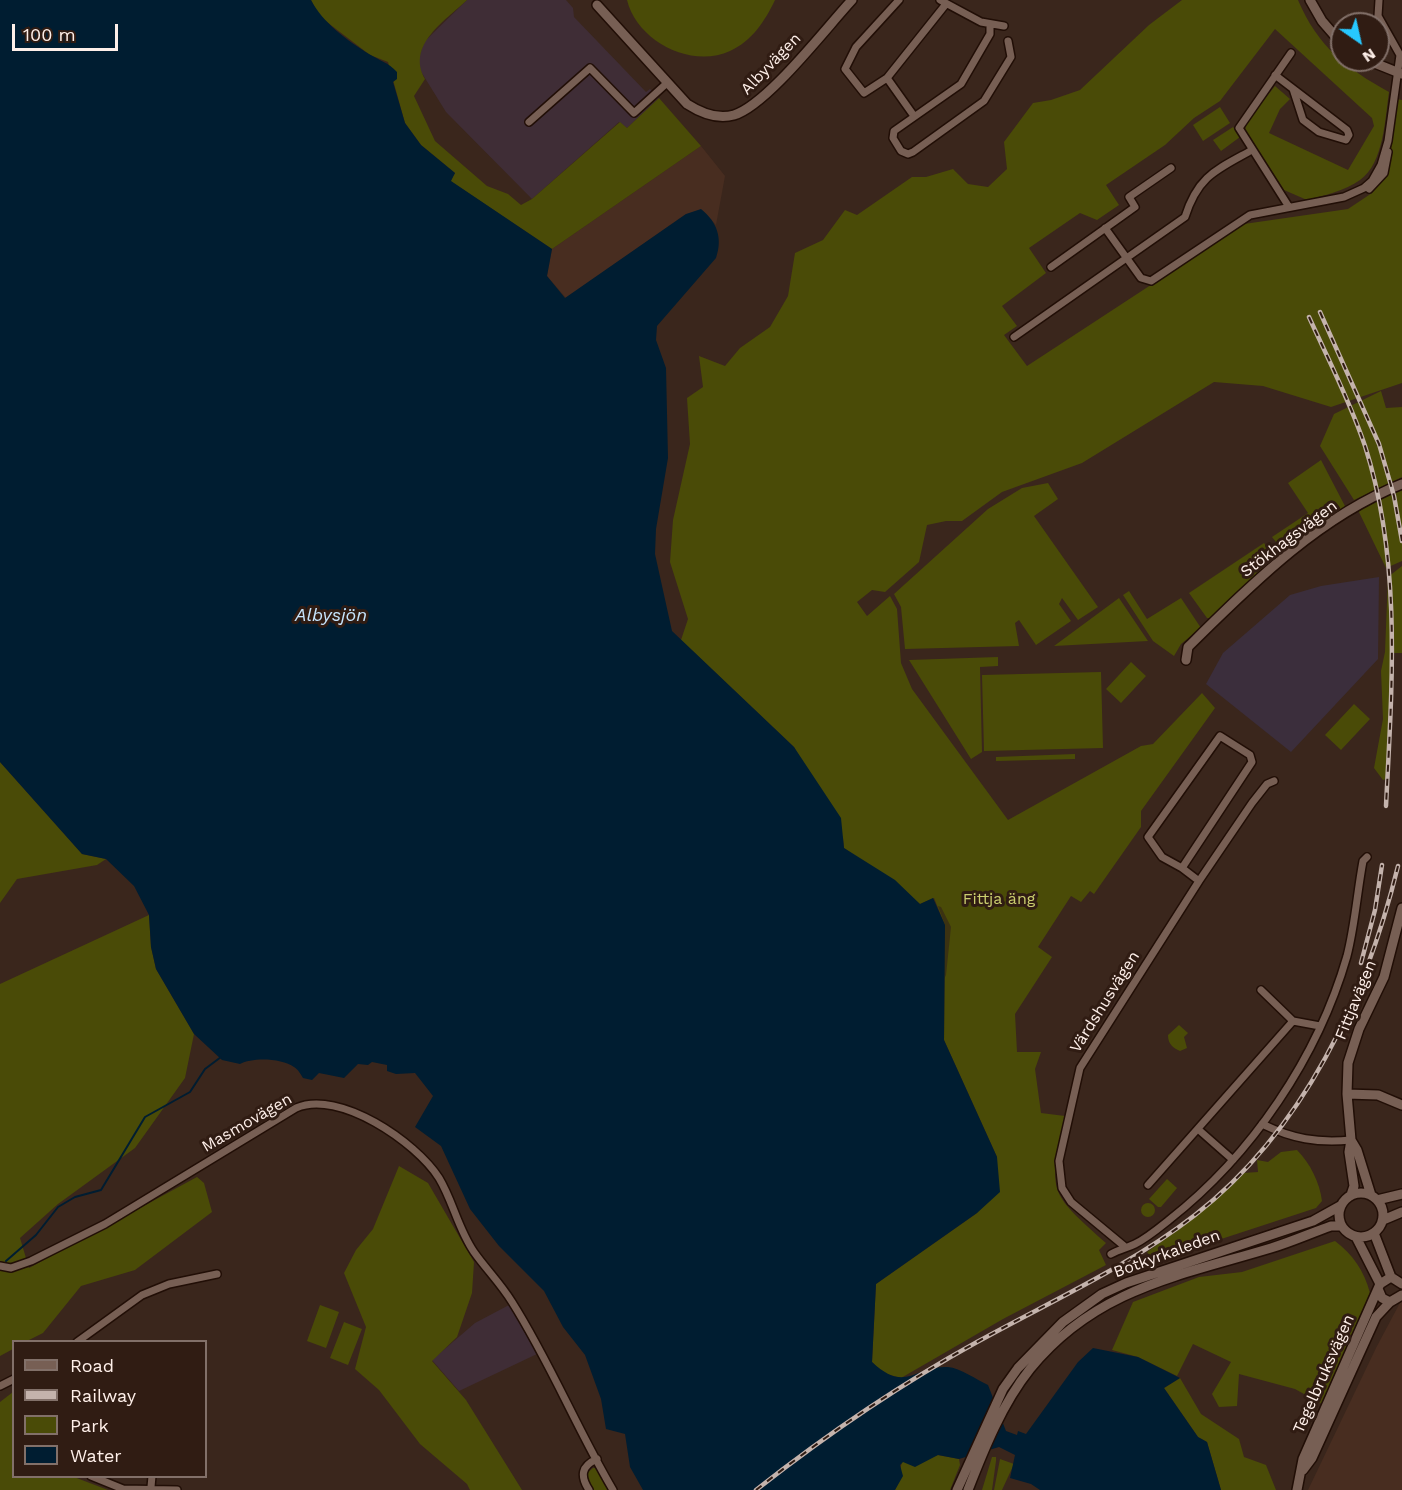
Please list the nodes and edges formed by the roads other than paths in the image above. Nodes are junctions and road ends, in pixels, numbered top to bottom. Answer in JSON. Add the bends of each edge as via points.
{"nodes":[{"id":1,"x":852,"y":0,"type":"edge"},
{"id":2,"x":899,"y":0,"type":"edge"},
{"id":3,"x":1310,"y":0,"type":"edge"},
{"id":4,"x":1379,"y":0,"type":"edge"},
{"id":5,"x":943,"y":2,"type":"edge"},
{"id":6,"x":597,"y":5,"type":"dead end"},
{"id":7,"x":990,"y":25,"type":"junction"},
{"id":8,"x":1004,"y":26,"type":"dead end"},
{"id":9,"x":1330,"y":30,"type":"edge"},
{"id":10,"x":1008,"y":40,"type":"dead end"},
{"id":11,"x":1291,"y":53,"type":"dead end"},
{"id":12,"x":1399,"y":73,"type":"edge"},
{"id":13,"x":1275,"y":75,"type":"junction"},
{"id":14,"x":887,"y":78,"type":"junction"},
{"id":15,"x":667,"y":83,"type":"junction"},
{"id":16,"x":1293,"y":89,"type":"junction"},
{"id":17,"x":914,"y":116,"type":"junction"},
{"id":18,"x":529,"y":122,"type":"dead end"},
{"id":19,"x":1252,"y":150,"type":"junction"},
{"id":20,"x":1171,"y":168,"type":"dead end"},
{"id":21,"x":1289,"y":207,"type":"junction"},
{"id":22,"x":1105,"y":228,"type":"junction"},
{"id":23,"x":1127,"y":257,"type":"junction"},
{"id":24,"x":1051,"y":267,"type":"dead end"},
{"id":25,"x":1014,"y":337,"type":"dead end"},
{"id":26,"x":1402,"y":484,"type":"edge"},
{"id":27,"x":1186,"y":660,"type":"dead end"},
{"id":28,"x":1274,"y":781,"type":"dead end"},
{"id":29,"x":1366,"y":858,"type":"dead end"},
{"id":30,"x":1182,"y":868,"type":"junction"},
{"id":31,"x":1199,"y":881,"type":"junction"},
{"id":32,"x":1402,"y":908,"type":"edge"},
{"id":33,"x":1261,"y":990,"type":"dead end"},
{"id":34,"x":1293,"y":1021,"type":"junction"},
{"id":35,"x":1320,"y":1026,"type":"junction"},
{"id":36,"x":1347,"y":1094,"type":"junction"},
{"id":37,"x":1402,"y":1105,"type":"edge"},
{"id":38,"x":1262,"y":1124,"type":"junction"},
{"id":39,"x":1198,"y":1130,"type":"junction"},
{"id":40,"x":1351,"y":1140,"type":"junction"},
{"id":41,"x":1233,"y":1160,"type":"junction"},
{"id":42,"x":1148,"y":1185,"type":"dead end"},
{"id":43,"x":1402,"y":1194,"type":"edge"},
{"id":44,"x":1351,"y":1195,"type":"junction"},
{"id":45,"x":1374,"y":1197,"type":"junction"},
{"id":46,"x":1340,"y":1206,"type":"junction"},
{"id":47,"x":1402,"y":1212,"type":"edge"},
{"id":48,"x":1383,"y":1220,"type":"junction"},
{"id":49,"x":1341,"y":1226,"type":"junction"},
{"id":50,"x":1374,"y":1233,"type":"junction"},
{"id":51,"x":1356,"y":1237,"type":"junction"},
{"id":52,"x":1124,"y":1246,"type":"junction"},
{"id":53,"x":1111,"y":1254,"type":"dead end"},
{"id":54,"x":0,"y":1266,"type":"edge"},
{"id":55,"x":217,"y":1274,"type":"dead end"},
{"id":56,"x":1391,"y":1277,"type":"junction"},
{"id":57,"x":1402,"y":1284,"type":"edge"},
{"id":58,"x":1380,"y":1287,"type":"junction"},
{"id":59,"x":1397,"y":1301,"type":"edge"},
{"id":60,"x":78,"y":1340,"type":"edge"},
{"id":61,"x":597,"y":1459,"type":"junction"},
{"id":62,"x":973,"y":1466,"type":"junction"},
{"id":63,"x":1303,"y":1470,"type":"junction"},
{"id":64,"x":96,"y":1478,"type":"edge"},
{"id":65,"x":152,"y":1478,"type":"edge"},
{"id":66,"x":151,"y":1487,"type":"junction"},
{"id":67,"x":177,"y":1490,"type":"edge"},
{"id":68,"x":589,"y":1490,"type":"edge"},
{"id":69,"x":614,"y":1490,"type":"edge"},
{"id":70,"x":957,"y":1490,"type":"edge"},
{"id":71,"x":968,"y":1490,"type":"edge"},
{"id":72,"x":1297,"y":1490,"type":"edge"}],
"edges":[{"from":1,"to":15,"type":"street","name":"Albyvägen","via":[[749,108],[734,115],[714,116],[687,104]]},
{"from":2,"to":14,"type":"street","via":[[856,47],[844,69],[864,93]]},
{"from":3,"to":9,"type":"street"},
{"from":4,"to":12,"type":"street","via":[[1378,16],[1399,50]]},
{"from":5,"to":7,"type":"street"},
{"from":5,"to":14,"type":"street"},
{"from":6,"to":15,"type":"street","name":"Albyvägen"},
{"from":7,"to":8,"type":"street"},
{"from":7,"to":17,"type":"street","via":[[990,34],[960,84]]},
{"from":10,"to":17,"type":"street","via":[[1011,57],[980,106],[908,154],[901,151],[893,134]]},
{"from":11,"to":13,"type":"street"},
{"from":12,"to":21,"type":"street","via":[[1388,141],[1372,181],[1344,197]]},
{"from":13,"to":16,"type":"street"},
{"from":13,"to":19,"type":"street","via":[[1241,121],[1239,128]]},
{"from":14,"to":17,"type":"street"},
{"from":15,"to":18,"type":"street","via":[[634,113],[590,68]]},
{"from":16,"to":16,"type":"street","via":[[1347,130],[1346,140],[1319,132],[1303,120]]},
{"from":19,"to":21,"type":"street"},
{"from":19,"to":23,"type":"street","via":[[1207,176],[1185,217]]},
{"from":20,"to":22,"type":"street","via":[[1129,197],[1135,207]]},
{"from":21,"to":23,"type":"street","via":[[1250,215],[1151,281],[1141,278]]},
{"from":22,"to":23,"type":"street"},
{"from":22,"to":24,"type":"street"},
{"from":23,"to":25,"type":"street"},
{"from":26,"to":27,"type":"street","name":"Stökhagsvägen","via":[[1354,509],[1275,564],[1188,647]]},
{"from":28,"to":31,"type":"street","name":"Värdshusvägen","via":[[1252,803]]},
{"from":29,"to":35,"type":"street","via":[[1347,955]]},
{"from":30,"to":30,"type":"street","via":[[1252,762],[1250,755],[1220,736],[1148,837],[1162,857]]},
{"from":30,"to":31,"type":"street"},
{"from":31,"to":52,"type":"street","name":"Värdshusvägen","via":[[1086,1054],[1071,1102],[1059,1161],[1062,1188],[1071,1202]]},
{"from":32,"to":36,"type":"street","name":"Fittjavägen","via":[[1384,977],[1353,1045]]},
{"from":33,"to":34,"type":"street"},
{"from":34,"to":35,"type":"street"},
{"from":34,"to":39,"type":"street"},
{"from":35,"to":38,"type":"street"},
{"from":36,"to":37,"type":"street","via":[[1378,1095]]},
{"from":36,"to":40,"type":"street","name":"Fittjavägen"},
{"from":38,"to":40,"type":"street","via":[[1304,1141]]},
{"from":38,"to":41,"type":"street"},
{"from":39,"to":41,"type":"street"},
{"from":39,"to":42,"type":"street"},
{"from":40,"to":44,"type":"street","name":"Fittjavägen"},
{"from":40,"to":45,"type":"street","name":"Fittjavägen"},
{"from":41,"to":52,"type":"street","via":[[1167,1222],[1136,1244]]},
{"from":43,"to":45,"type":"street"},
{"from":44,"to":45,"type":"street"},
{"from":44,"to":46,"type":"street","name":"Botkyrkaleden"},
{"from":45,"to":48,"type":"street"},
{"from":46,"to":49,"type":"street"},
{"from":46,"to":62,"type":"street","name":"Botkyrkaleden","via":[[1312,1221],[1102,1294],[1049,1334],[1018,1368],[1004,1389]]},
{"from":47,"to":48,"type":"street"},
{"from":48,"to":50,"type":"street"},
{"from":49,"to":51,"type":"street"},
{"from":49,"to":62,"type":"street","name":"Botkyrkaleden","via":[[1157,1282],[1085,1317],[1044,1353],[1014,1393]]},
{"from":50,"to":51,"type":"street"},
{"from":50,"to":56,"type":"street"},
{"from":51,"to":58,"type":"street"},
{"from":52,"to":53,"type":"street"},
{"from":54,"to":61,"type":"street","name":"Masmovägen","via":[[18,1266],[62,1246],[148,1199],[296,1108],[328,1104],[386,1128],[435,1173],[469,1245],[512,1302]]},
{"from":55,"to":60,"type":"street","via":[[170,1284],[142,1295]]},
{"from":56,"to":57,"type":"street"},
{"from":56,"to":58,"type":"street"},
{"from":58,"to":59,"type":"street","via":[[1382,1298]]},
{"from":58,"to":63,"type":"street","name":"Tegelbruksvägen","via":[[1303,1459]]},
{"from":59,"to":63,"type":"street","name":"Tegelbruksvägen","via":[[1372,1326]]},
{"from":61,"to":68,"type":"street","via":[[582,1472]]},
{"from":61,"to":69,"type":"street","name":"Masmovägen"},
{"from":62,"to":70,"type":"street","name":"Botkyrkaleden"},
{"from":62,"to":71,"type":"street","name":"Botkyrkaleden"},
{"from":63,"to":72,"type":"street","name":"Tegelbruksvägen"},
{"from":64,"to":66,"type":"street","via":[[123,1489]]},
{"from":65,"to":66,"type":"street"},
{"from":66,"to":67,"type":"street"}]}
